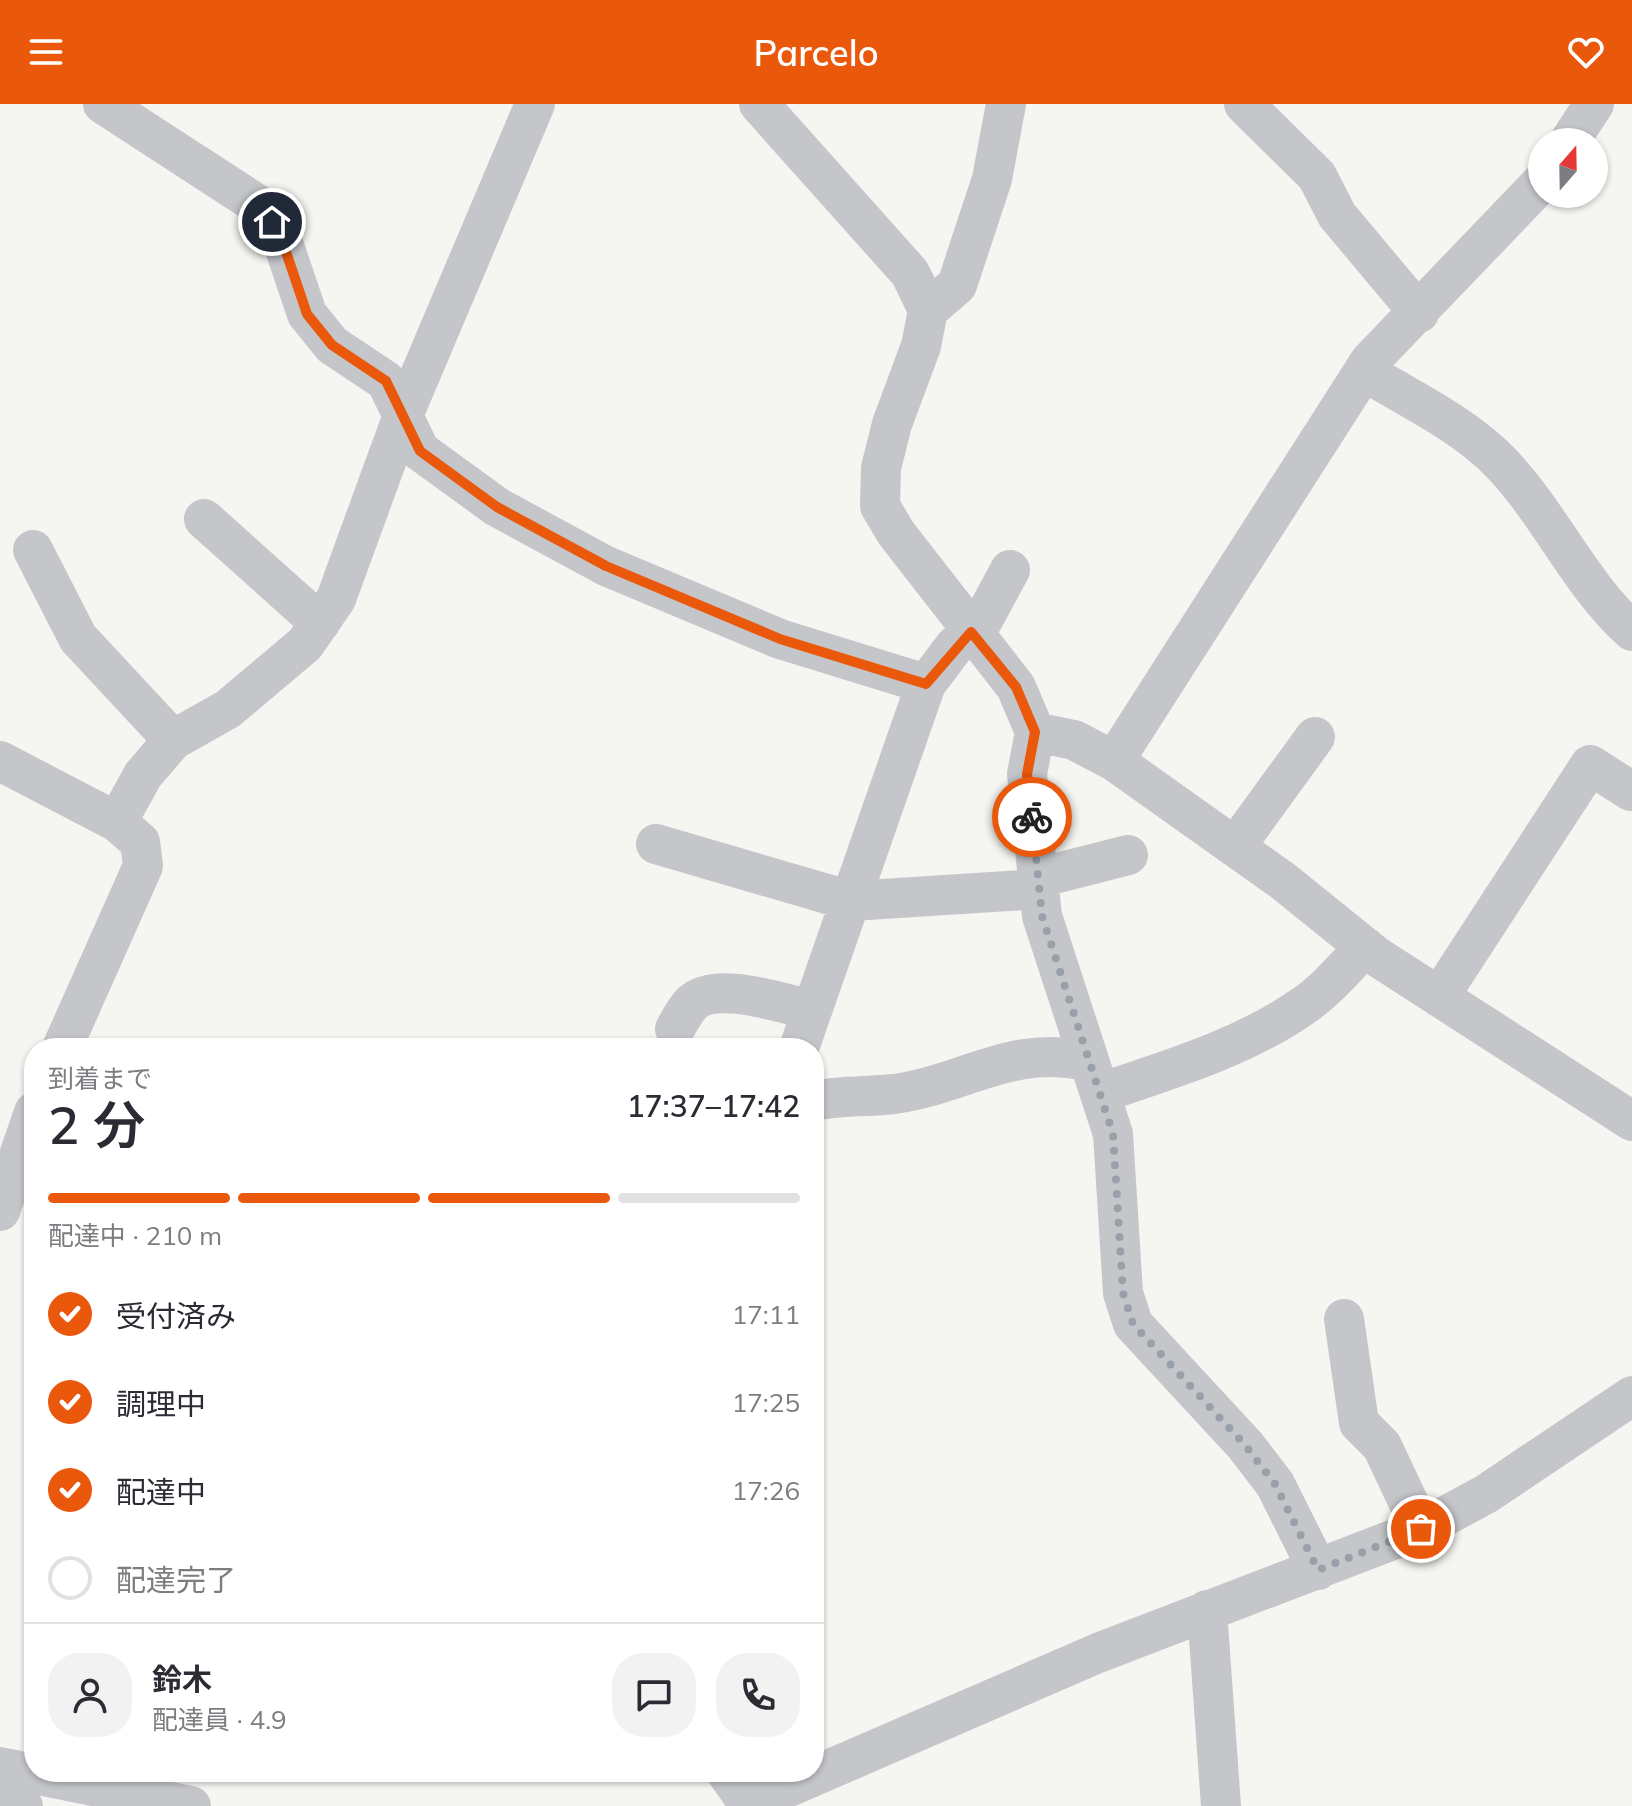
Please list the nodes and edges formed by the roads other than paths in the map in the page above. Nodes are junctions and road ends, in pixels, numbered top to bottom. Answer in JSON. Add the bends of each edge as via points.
{"nodes":[{"id":1,"x":103,"y":104,"type":"edge"},
{"id":2,"x":535,"y":104,"type":"edge"},
{"id":3,"x":759,"y":104,"type":"edge"},
{"id":4,"x":1006,"y":104,"type":"edge"},
{"id":5,"x":1244,"y":104,"type":"edge"},
{"id":6,"x":1594,"y":104,"type":"edge"},
{"id":7,"x":1578,"y":128,"type":"edge"},
{"id":8,"x":1528,"y":197,"type":"edge"},
{"id":9,"x":928,"y":310,"type":"junction"},
{"id":10,"x":1419,"y":313,"type":"junction"},
{"id":11,"x":1364,"y":371,"type":"junction"},
{"id":12,"x":402,"y":418,"type":"junction"},
{"id":13,"x":204,"y":519,"type":"dead end"},
{"id":14,"x":33,"y":550,"type":"dead end"},
{"id":15,"x":1010,"y":570,"type":"dead end"},
{"id":16,"x":320,"y":623,"type":"junction"},
{"id":17,"x":1632,"y":631,"type":"edge"},
{"id":18,"x":971,"y":632,"type":"junction"},
{"id":19,"x":926,"y":684,"type":"junction"},
{"id":20,"x":1035,"y":732,"type":"junction"},
{"id":21,"x":1315,"y":737,"type":"dead end"},
{"id":22,"x":173,"y":740,"type":"junction"},
{"id":23,"x":0,"y":761,"type":"edge"},
{"id":24,"x":1114,"y":761,"type":"junction"},
{"id":25,"x":1631,"y":791,"type":"edge"},
{"id":26,"x":117,"y":822,"type":"junction"},
{"id":27,"x":656,"y":844,"type":"dead end"},
{"id":28,"x":1235,"y":847,"type":"junction"},
{"id":29,"x":1128,"y":855,"type":"dead end"},
{"id":30,"x":1039,"y":883,"type":"junction"},
{"id":31,"x":851,"y":901,"type":"junction"},
{"id":32,"x":1365,"y":947,"type":"junction"},
{"id":33,"x":1439,"y":997,"type":"junction"},
{"id":34,"x":812,"y":1010,"type":"junction"},
{"id":35,"x":675,"y":1029,"type":"dead end"},
{"id":36,"x":66,"y":1038,"type":"edge"},
{"id":37,"x":802,"y":1038,"type":"edge"},
{"id":38,"x":1094,"y":1077,"type":"junction"},
{"id":39,"x":824,"y":1100,"type":"edge"},
{"id":40,"x":1632,"y":1121,"type":"edge"},
{"id":41,"x":24,"y":1143,"type":"edge"},
{"id":42,"x":0,"y":1211,"type":"edge"},
{"id":43,"x":1344,"y":1319,"type":"dead end"},
{"id":44,"x":1632,"y":1396,"type":"edge"},
{"id":45,"x":1421,"y":1529,"type":"junction"},
{"id":46,"x":1318,"y":1570,"type":"junction"},
{"id":47,"x":1207,"y":1610,"type":"junction"},
{"id":48,"x":0,"y":1768,"type":"edge"},
{"id":49,"x":824,"y":1772,"type":"edge"},
{"id":50,"x":24,"y":1773,"type":"edge"},
{"id":51,"x":70,"y":1782,"type":"edge"},
{"id":52,"x":733,"y":1782,"type":"edge"},
{"id":53,"x":801,"y":1782,"type":"edge"},
{"id":54,"x":748,"y":1805,"type":"edge"},
{"id":55,"x":23,"y":1806,"type":"edge"},
{"id":56,"x":191,"y":1806,"type":"edge"},
{"id":57,"x":1221,"y":1806,"type":"edge"}],
"edges":[{"from":1,"to":12,"type":"street","via":[[263,208],[281,237],[307,314],[332,345],[386,381]]},
{"from":2,"to":12,"type":"street"},
{"from":3,"to":9,"type":"street","via":[[910,273]]},
{"from":4,"to":9,"type":"street","via":[[992,179],[957,285]]},
{"from":5,"to":10,"type":"street","via":[[1317,176],[1337,215]]},
{"from":6,"to":7,"type":"street"},
{"from":8,"to":10,"type":"street"},
{"from":9,"to":18,"type":"street","via":[[885,453],[880,506]]},
{"from":10,"to":11,"type":"street"},
{"from":11,"to":17,"type":"street","via":[[1499,461],[1606,608]]},
{"from":11,"to":24,"type":"street"},
{"from":12,"to":16,"type":"street","via":[[336,599]]},
{"from":12,"to":19,"type":"street","via":[[420,451],[432,460],[497,507],[606,566],[780,639]]},
{"from":13,"to":16,"type":"street"},
{"from":14,"to":22,"type":"street","via":[[78,638]]},
{"from":15,"to":18,"type":"street"},
{"from":16,"to":22,"type":"street","via":[[305,644],[228,709]]},
{"from":18,"to":19,"type":"street"},
{"from":18,"to":20,"type":"street","via":[[1016,687]]},
{"from":19,"to":31,"type":"street"},
{"from":20,"to":24,"type":"street","via":[[1074,740]]},
{"from":20,"to":30,"type":"street","via":[[1027,774]]},
{"from":21,"to":28,"type":"street"},
{"from":22,"to":26,"type":"street","via":[[143,775]]},
{"from":23,"to":26,"type":"street"},
{"from":24,"to":28,"type":"street"},
{"from":25,"to":33,"type":"street","via":[[1590,765]]},
{"from":26,"to":36,"type":"street","via":[[140,842],[143,866]]},
{"from":27,"to":31,"type":"street"},
{"from":28,"to":32,"type":"street"},
{"from":29,"to":30,"type":"street"},
{"from":30,"to":31,"type":"street"},
{"from":30,"to":38,"type":"street","via":[[1042,916]]},
{"from":31,"to":34,"type":"street"},
{"from":32,"to":33,"type":"street"},
{"from":32,"to":38,"type":"street","via":[[1294,1012],[1177,1067]]},
{"from":33,"to":40,"type":"street"},
{"from":34,"to":35,"type":"street","via":[[711,992],[693,1002]]},
{"from":34,"to":37,"type":"street"},
{"from":38,"to":39,"type":"street","via":[[1057,1054],[1032,1055],[895,1094]]},
{"from":38,"to":46,"type":"street","via":[[1113,1134],[1123,1293],[1133,1324],[1275,1484]]},
{"from":41,"to":42,"type":"street"},
{"from":43,"to":45,"type":"street","via":[[1359,1423],[1382,1446]]},
{"from":44,"to":45,"type":"street","via":[[1486,1494]]},
{"from":45,"to":46,"type":"street"},
{"from":46,"to":47,"type":"street"},
{"from":47,"to":49,"type":"street"},
{"from":47,"to":57,"type":"street"},
{"from":48,"to":50,"type":"street"},
{"from":48,"to":55,"type":"street"},
{"from":51,"to":56,"type":"street"},
{"from":52,"to":54,"type":"street"},
{"from":53,"to":54,"type":"street"}]}
